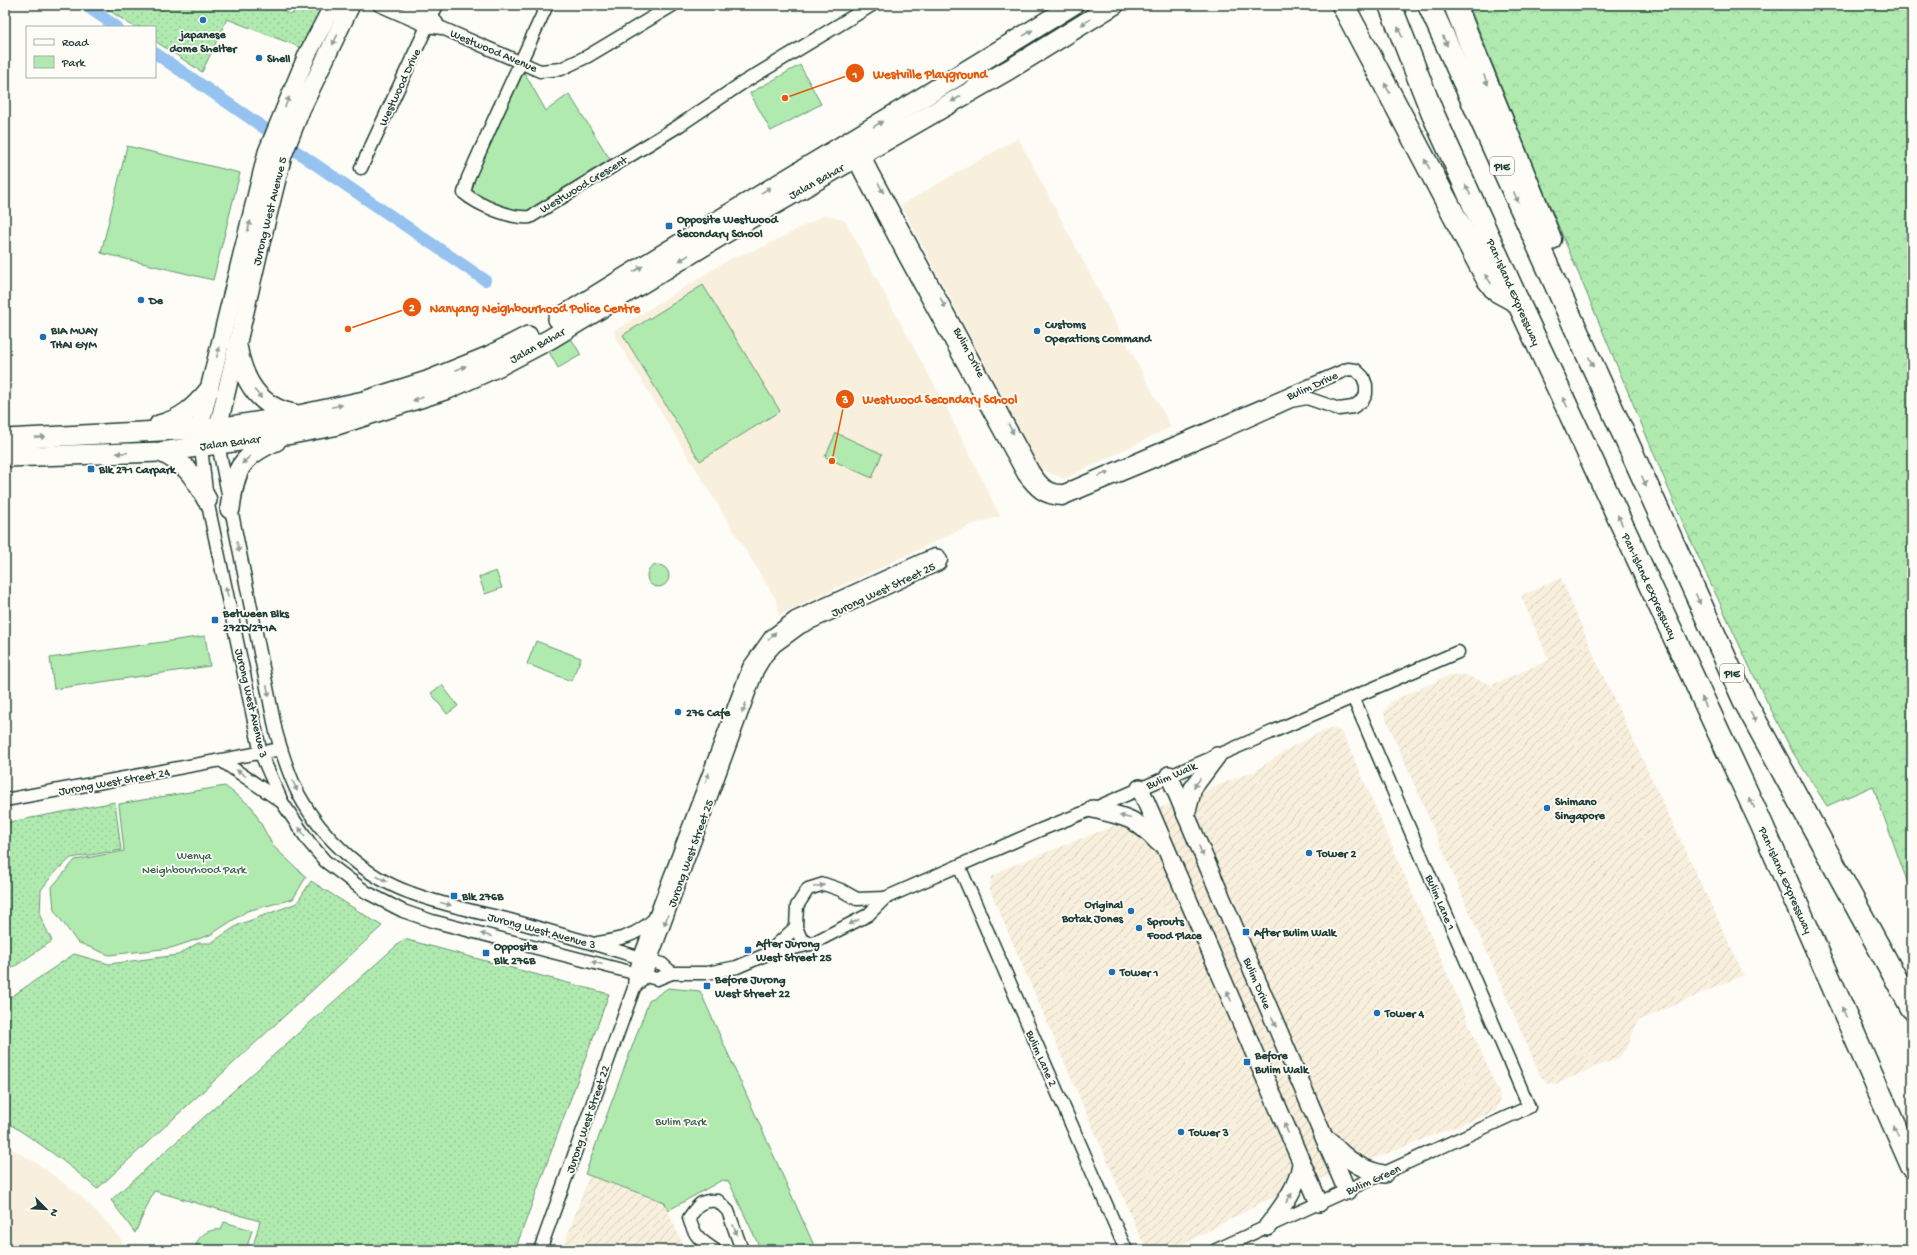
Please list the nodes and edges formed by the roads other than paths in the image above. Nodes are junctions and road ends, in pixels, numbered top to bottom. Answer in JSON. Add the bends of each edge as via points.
{"nodes":[{"id":1,"x":333,"y":5,"type":"edge"},
{"id":2,"x":351,"y":5,"type":"edge"},
{"id":3,"x":379,"y":5,"type":"edge"},
{"id":4,"x":408,"y":5,"type":"edge"},
{"id":5,"x":437,"y":5,"type":"edge"},
{"id":6,"x":547,"y":5,"type":"edge"},
{"id":7,"x":673,"y":5,"type":"edge"},
{"id":8,"x":872,"y":5,"type":"edge"},
{"id":9,"x":1072,"y":5,"type":"edge"},
{"id":10,"x":1114,"y":5,"type":"edge"},
{"id":11,"x":1343,"y":5,"type":"edge"},
{"id":12,"x":1390,"y":5,"type":"edge"},
{"id":13,"x":1429,"y":5,"type":"edge"},
{"id":14,"x":1455,"y":5,"type":"edge"},
{"id":15,"x":429,"y":22,"type":"junction"},
{"id":16,"x":994,"y":54,"type":"junction"},
{"id":17,"x":519,"y":63,"type":"junction"},
{"id":18,"x":1010,"y":69,"type":"junction"},
{"id":19,"x":859,"y":157,"type":"junction"},
{"id":20,"x":361,"y":168,"type":"dead end"},
{"id":21,"x":1518,"y":302,"type":"junction"},
{"id":22,"x":1574,"y":327,"type":"junction"},
{"id":23,"x":237,"y":346,"type":"junction"},
{"id":24,"x":209,"y":390,"type":"junction"},
{"id":25,"x":299,"y":415,"type":"junction"},
{"id":26,"x":200,"y":428,"type":"junction"},
{"id":27,"x":131,"y":432,"type":"junction"},
{"id":28,"x":292,"y":434,"type":"junction"},
{"id":29,"x":5,"y":439,"type":"edge"},
{"id":30,"x":212,"y":440,"type":"junction"},
{"id":31,"x":161,"y":452,"type":"junction"},
{"id":32,"x":5,"y":457,"type":"edge"},
{"id":33,"x":207,"y":500,"type":"junction"},
{"id":34,"x":230,"y":509,"type":"junction"},
{"id":35,"x":1458,"y":652,"type":"dead end"},
{"id":36,"x":1352,"y":697,"type":"junction"},
{"id":37,"x":281,"y":749,"type":"junction"},
{"id":38,"x":261,"y":754,"type":"junction"},
{"id":39,"x":1217,"y":756,"type":"junction"},
{"id":40,"x":222,"y":761,"type":"junction"},
{"id":41,"x":1169,"y":775,"type":"junction"},
{"id":42,"x":1140,"y":788,"type":"junction"},
{"id":43,"x":5,"y":800,"type":"edge"},
{"id":44,"x":282,"y":802,"type":"junction"},
{"id":45,"x":1093,"y":809,"type":"junction"},
{"id":46,"x":1186,"y":815,"type":"junction"},
{"id":47,"x":1166,"y":849,"type":"junction"},
{"id":48,"x":959,"y":866,"type":"junction"},
{"id":49,"x":885,"y":898,"type":"junction"},
{"id":50,"x":656,"y":918,"type":"junction"},
{"id":51,"x":796,"y":927,"type":"junction"},
{"id":52,"x":594,"y":943,"type":"junction"},
{"id":53,"x":811,"y":944,"type":"junction"},
{"id":54,"x":765,"y":955,"type":"junction"},
{"id":55,"x":646,"y":959,"type":"junction"},
{"id":56,"x":672,"y":973,"type":"junction"},
{"id":57,"x":640,"y":975,"type":"junction"},
{"id":58,"x":1912,"y":1008,"type":"edge"},
{"id":59,"x":1529,"y":1107,"type":"joint"},
{"id":60,"x":1322,"y":1132,"type":"junction"},
{"id":61,"x":1301,"y":1164,"type":"junction"},
{"id":62,"x":1912,"y":1166,"type":"edge"},
{"id":63,"x":1384,"y":1174,"type":"junction"},
{"id":64,"x":1346,"y":1191,"type":"junction"},
{"id":65,"x":1318,"y":1203,"type":"junction"},
{"id":66,"x":1267,"y":1227,"type":"junction"},
{"id":67,"x":540,"y":1250,"type":"edge"},
{"id":68,"x":715,"y":1250,"type":"edge"},
{"id":69,"x":742,"y":1250,"type":"edge"},
{"id":70,"x":1126,"y":1250,"type":"edge"},
{"id":71,"x":1216,"y":1250,"type":"edge"}],
"edges":[{"from":24,"to":1,"type":"street","name":"Jurong West Avenue 5","one_way":true,"via":[[267,152],[304,62]]},
{"from":2,"to":23,"type":"street","name":"Jurong West Avenue 5","one_way":true,"via":[[301,110],[283,155]]},
{"from":3,"to":15,"type":"street","name":"Westwood Avenue"},
{"from":4,"to":15,"type":"street","name":"Westwood Avenue"},
{"from":5,"to":15,"type":"street","name":"Westwood Drive"},
{"from":6,"to":17,"type":"street","name":"Westwood Crescent"},
{"from":7,"to":17,"type":"street","name":"Westwood Avenue","via":[[588,56],[561,69],[540,71]]},
{"from":8,"to":17,"type":"street","name":"Westwood Crescent","via":[[570,193],[530,217],[522,218],[480,204],[464,193],[468,178]]},
{"from":16,"to":9,"type":"main road","name":"Jalan Bahar","one_way":true},
{"from":10,"to":18,"type":"main road","name":"Jalan Bahar","one_way":true},
{"from":21,"to":11,"type":"highway","one_way":true,"via":[[1496,290],[1487,278]]},
{"from":21,"to":12,"type":"highway","name":"Pan-Island Expressway","one_way":true,"via":[[1432,112]]},
{"from":13,"to":22,"type":"highway","number":"PIE","one_way":true},
{"from":14,"to":22,"type":"highway","one_way":true,"via":[[1559,265]]},
{"from":15,"to":17,"type":"street","name":"Westwood Avenue"},
{"from":15,"to":20,"type":"street","name":"Westwood Drive"},
{"from":16,"to":18,"type":"main road","via":[[991,63],[994,70]]},
{"from":25,"to":16,"type":"main road","name":"Jalan Bahar","one_way":true,"via":[[364,401],[428,381],[489,356],[548,325],[732,210]]},
{"from":18,"to":19,"type":"main road","name":"Jalan Bahar","one_way":true},
{"from":19,"to":19,"type":"street","name":"Bulim Drive","one_way":true,"via":[[875,177],[1033,471],[1041,482],[1055,492],[1348,369],[1356,370],[1363,377],[1366,394],[1363,400],[1353,407],[1339,409],[1307,398],[1291,401],[1062,499],[1040,494],[1024,475],[906,259]]},
{"from":19,"to":28,"type":"main road","name":"Jalan Bahar","one_way":true,"via":[[736,226],[550,339],[499,366],[448,389],[388,409],[334,426]]},
{"from":62,"to":21,"type":"highway","name":"Pan-Island Expressway","one_way":true,"via":[[1761,822]]},
{"from":22,"to":58,"type":"highway","number":"PIE","one_way":true,"via":[[1745,702]]},
{"from":23,"to":25,"type":"main road","one_way":true,"via":[[246,378],[256,393],[269,406]]},
{"from":23,"to":30,"type":"street","name":"Jurong West Avenue 5"},
{"from":24,"to":26,"type":"street","name":"Jurong West Avenue 5"},
{"from":24,"to":27,"type":"main road","via":[[187,414],[174,421]]},
{"from":25,"to":30,"type":"main road","name":"Jalan Bahar"},
{"from":26,"to":27,"type":"main road","name":"Jalan Bahar"},
{"from":26,"to":30,"type":"main road","name":"Jalan Bahar"},
{"from":29,"to":27,"type":"main road","name":"Jalan Bahar","one_way":true},
{"from":28,"to":30,"type":"main road","name":"Jalan Bahar"},
{"from":28,"to":34,"type":"main road","one_way":true,"via":[[262,447],[241,465],[236,473]]},
{"from":30,"to":31,"type":"main road","name":"Jalan Bahar"},
{"from":30,"to":33,"type":"street","name":"Jurong West Avenue 3"},
{"from":30,"to":34,"type":"street","name":"Jurong West Avenue 3"},
{"from":31,"to":32,"type":"main road","name":"Jalan Bahar","one_way":true},
{"from":31,"to":33,"type":"main road","via":[[184,464]]},
{"from":38,"to":33,"type":"street","name":"Jurong West Avenue 3","one_way":true},
{"from":34,"to":37,"type":"street","name":"Jurong West Avenue 3","one_way":true},
{"from":35,"to":36,"type":"street","name":"Bulim Walk"},
{"from":36,"to":39,"type":"street","name":"Bulim Walk"},
{"from":36,"to":59,"type":"street","name":"Bulim Lane 1"},
{"from":37,"to":38,"type":"street","name":"Jurong West Street 24"},
{"from":37,"to":52,"type":"street","name":"Jurong West Avenue 3","one_way":true,"via":[[299,795],[322,829],[345,852],[375,875],[409,893],[441,903]]},
{"from":38,"to":40,"type":"street","name":"Jurong West Street 24"},
{"from":38,"to":44,"type":"street","name":"Jurong West Avenue 3"},
{"from":39,"to":41,"type":"street","name":"Bulim Walk"},
{"from":39,"to":46,"type":"street","one_way":true,"via":[[1193,788]]},
{"from":40,"to":43,"type":"street","name":"Jurong West Street 24"},
{"from":44,"to":40,"type":"street","one_way":true},
{"from":41,"to":42,"type":"street","name":"Bulim Walk"},
{"from":41,"to":46,"type":"street","name":"Bulim Drive"},
{"from":42,"to":45,"type":"street","name":"Bulim Walk"},
{"from":42,"to":47,"type":"street"},
{"from":57,"to":44,"type":"street","name":"Jurong West Avenue 3","one_way":true,"via":[[432,921],[403,911],[366,892],[325,860],[309,842]]},
{"from":47,"to":45,"type":"street","one_way":true,"via":[[1131,818]]},
{"from":45,"to":48,"type":"street","name":"Bulim Walk"},
{"from":46,"to":60,"type":"street","name":"Bulim Drive","one_way":true},
{"from":61,"to":47,"type":"street","one_way":true},
{"from":48,"to":49,"type":"street","name":"Bulim Walk"},
{"from":48,"to":70,"type":"street","name":"Bulim Lane 2"},
{"from":51,"to":49,"type":"street","name":"Bulim Walk","one_way":true,"via":[[797,906],[808,889],[824,884],[857,899]]},
{"from":49,"to":53,"type":"street","name":"Bulim Walk","one_way":true,"via":[[868,915]]},
{"from":50,"to":52,"type":"street","via":[[626,938]]},
{"from":50,"to":55,"type":"street","name":"Jurong West Street 25"},
{"from":50,"to":55,"type":"street","name":"Jurong West Street 25","one_way":true,"via":[[748,667],[763,645],[780,627],[795,618],[927,558],[939,556],[940,564],[801,627],[766,656],[754,678]]},
{"from":51,"to":53,"type":"street","via":[[802,939]]},
{"from":51,"to":54,"type":"street","name":"Bulim Walk"},
{"from":52,"to":55,"type":"street","name":"Jurong West Avenue 3"},
{"from":53,"to":54,"type":"street","name":"Bulim Walk"},
{"from":54,"to":56,"type":"street","name":"Bulim Walk","via":[[738,967]]},
{"from":55,"to":56,"type":"street","via":[[662,964]]},
{"from":55,"to":57,"type":"street","name":"Jurong West Street 25"},
{"from":56,"to":57,"type":"street","name":"Bulim Walk","via":[[657,979]]},
{"from":57,"to":67,"type":"street","name":"Jurong West Street 22"},
{"from":59,"to":63,"type":"street","name":"Bulim Green"},
{"from":60,"to":63,"type":"street","via":[[1346,1158],[1372,1172]]},
{"from":60,"to":64,"type":"street","name":"Bulim Drive"},
{"from":61,"to":65,"type":"street"},
{"from":66,"to":61,"type":"street","one_way":true,"via":[[1293,1191],[1299,1179]]},
{"from":63,"to":64,"type":"street","name":"Bulim Green"},
{"from":64,"to":65,"type":"street","name":"Bulim Green"},
{"from":65,"to":66,"type":"street","name":"Bulim Green"},
{"from":66,"to":71,"type":"street","name":"Bulim Green"},
{"from":68,"to":69,"type":"street","one_way":true,"via":[[703,1243],[693,1232],[689,1218],[698,1205],[708,1200],[718,1201],[728,1211]]}]}
